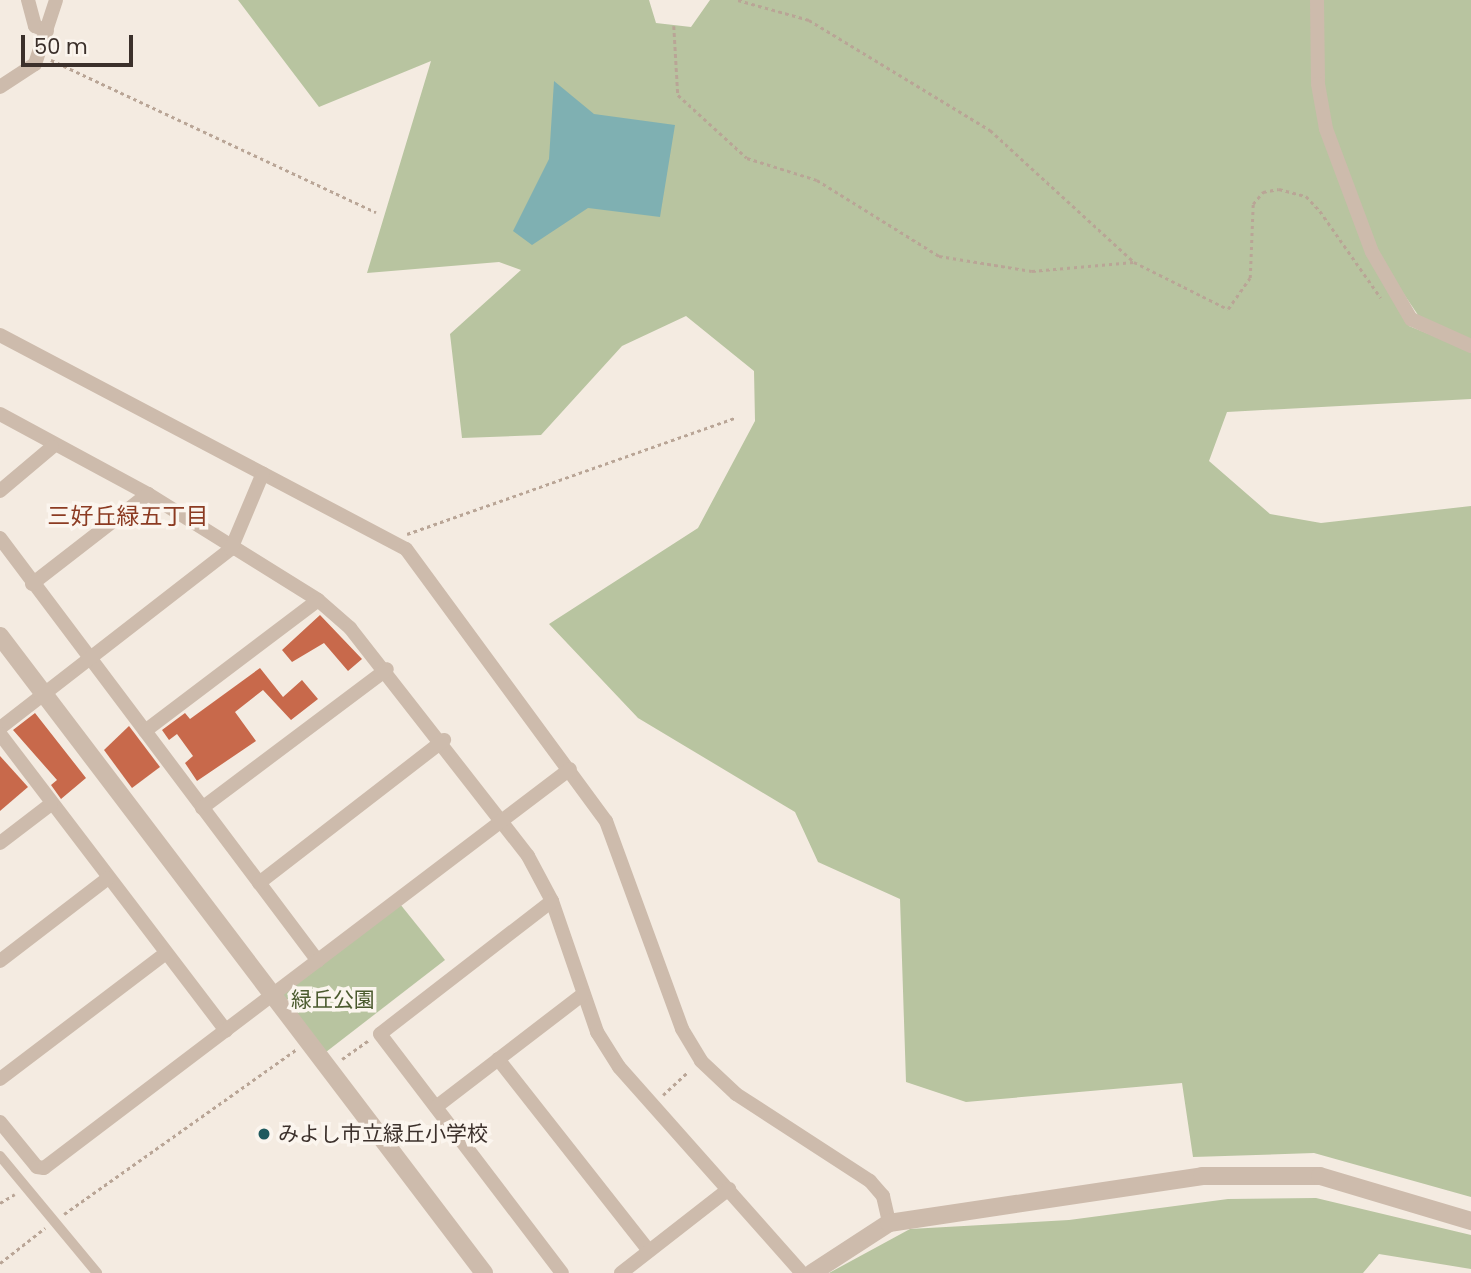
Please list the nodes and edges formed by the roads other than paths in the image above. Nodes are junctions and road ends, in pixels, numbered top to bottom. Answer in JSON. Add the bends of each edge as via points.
{"nodes":[{"id":1,"x":28,"y":0,"type":"edge"},
{"id":2,"x":56,"y":0,"type":"edge"},
{"id":3,"x":1317,"y":0,"type":"edge"},
{"id":4,"x":47,"y":31,"type":"junction"},
{"id":5,"x":0,"y":87,"type":"edge"},
{"id":6,"x":0,"y":335,"type":"edge"},
{"id":7,"x":1471,"y":346,"type":"edge"},
{"id":8,"x":0,"y":414,"type":"edge"},
{"id":9,"x":52,"y":447,"type":"junction"},
{"id":10,"x":262,"y":473,"type":"junction"},
{"id":11,"x":0,"y":491,"type":"edge"},
{"id":12,"x":148,"y":494,"type":"junction"},
{"id":13,"x":0,"y":538,"type":"edge"},
{"id":14,"x":231,"y":549,"type":"junction"},
{"id":15,"x":32,"y":584,"type":"junction"},
{"id":16,"x":318,"y":600,"type":"junction"},
{"id":17,"x":0,"y":636,"type":"edge"},
{"id":18,"x":89,"y":659,"type":"junction"},
{"id":19,"x":387,"y":669,"type":"junction"},
{"id":20,"x":44,"y":695,"type":"junction"},
{"id":21,"x":0,"y":728,"type":"edge"},
{"id":22,"x":145,"y":732,"type":"junction"},
{"id":23,"x":0,"y":734,"type":"edge"},
{"id":24,"x":444,"y":740,"type":"junction"},
{"id":25,"x":570,"y":769,"type":"junction"},
{"id":26,"x":51,"y":804,"type":"junction"},
{"id":27,"x":202,"y":808,"type":"junction"},
{"id":28,"x":502,"y":821,"type":"junction"},
{"id":29,"x":0,"y":843,"type":"edge"},
{"id":30,"x":108,"y":878,"type":"junction"},
{"id":31,"x":259,"y":883,"type":"junction"},
{"id":32,"x":552,"y":901,"type":"junction"},
{"id":33,"x":166,"y":953,"type":"junction"},
{"id":34,"x":0,"y":961,"type":"edge"},
{"id":35,"x":318,"y":961,"type":"junction"},
{"id":36,"x":582,"y":995,"type":"junction"},
{"id":37,"x":273,"y":996,"type":"junction"},
{"id":38,"x":226,"y":1031,"type":"junction"},
{"id":39,"x":498,"y":1059,"type":"junction"},
{"id":40,"x":0,"y":1079,"type":"edge"},
{"id":41,"x":436,"y":1107,"type":"junction"},
{"id":42,"x":0,"y":1122,"type":"edge"},
{"id":43,"x":0,"y":1156,"type":"edge"},
{"id":44,"x":729,"y":1189,"type":"junction"},
{"id":45,"x":1471,"y":1221,"type":"edge"},
{"id":46,"x":889,"y":1223,"type":"junction"},
{"id":47,"x":649,"y":1251,"type":"junction"},
{"id":48,"x":97,"y":1273,"type":"edge"},
{"id":49,"x":484,"y":1273,"type":"edge"},
{"id":50,"x":562,"y":1273,"type":"edge"},
{"id":51,"x":621,"y":1273,"type":"edge"},
{"id":52,"x":802,"y":1273,"type":"edge"},
{"id":53,"x":813,"y":1273,"type":"edge"}],
"edges":[{"from":1,"to":4,"type":"street","via":[[35,26]]},
{"from":2,"to":4,"type":"street"},
{"from":3,"to":7,"type":"street","via":[[1318,85],[1326,129],[1372,252],[1411,319]]},
{"from":4,"to":5,"type":"street","via":[[29,73]]},
{"from":6,"to":10,"type":"street"},
{"from":8,"to":9,"type":"street"},
{"from":9,"to":11,"type":"street"},
{"from":9,"to":12,"type":"street"},
{"from":10,"to":14,"type":"street"},
{"from":10,"to":25,"type":"street","via":[[391,540],[422,567]]},
{"from":12,"to":14,"type":"street"},
{"from":12,"to":15,"type":"street"},
{"from":13,"to":15,"type":"street"},
{"from":14,"to":16,"type":"street"},
{"from":14,"to":18,"type":"street"},
{"from":15,"to":18,"type":"street"},
{"from":16,"to":19,"type":"street"},
{"from":16,"to":22,"type":"street"},
{"from":17,"to":20,"type":"street"},
{"from":18,"to":20,"type":"street"},
{"from":18,"to":22,"type":"street"},
{"from":19,"to":24,"type":"street"},
{"from":19,"to":27,"type":"street"},
{"from":20,"to":21,"type":"street"},
{"from":20,"to":37,"type":"street"},
{"from":22,"to":27,"type":"street"},
{"from":23,"to":26,"type":"street"},
{"from":24,"to":28,"type":"street"},
{"from":24,"to":31,"type":"street"},
{"from":25,"to":28,"type":"street"},
{"from":25,"to":46,"type":"street","via":[[606,821],[682,1029],[701,1061],[736,1094],[870,1181],[883,1196]]},
{"from":26,"to":29,"type":"street"},
{"from":26,"to":30,"type":"street"},
{"from":27,"to":31,"type":"street"},
{"from":28,"to":32,"type":"street"},
{"from":28,"to":35,"type":"street"},
{"from":30,"to":33,"type":"street"},
{"from":30,"to":34,"type":"street"},
{"from":31,"to":35,"type":"street"},
{"from":32,"to":36,"type":"street"},
{"from":32,"to":41,"type":"street","via":[[380,1034]]},
{"from":33,"to":38,"type":"street"},
{"from":33,"to":40,"type":"street"},
{"from":35,"to":37,"type":"street"},
{"from":36,"to":39,"type":"street"},
{"from":36,"to":44,"type":"street","via":[[606,1048]]},
{"from":37,"to":38,"type":"street"},
{"from":37,"to":49,"type":"street"},
{"from":38,"to":42,"type":"street","via":[[44,1168]]},
{"from":39,"to":41,"type":"street"},
{"from":39,"to":47,"type":"street"},
{"from":41,"to":50,"type":"street"},
{"from":43,"to":48,"type":"street"},
{"from":44,"to":47,"type":"street"},
{"from":44,"to":52,"type":"street"},
{"from":45,"to":46,"type":"street","via":[[1307,1176],[1202,1176]]},
{"from":46,"to":53,"type":"street"},
{"from":47,"to":51,"type":"street"}]}
